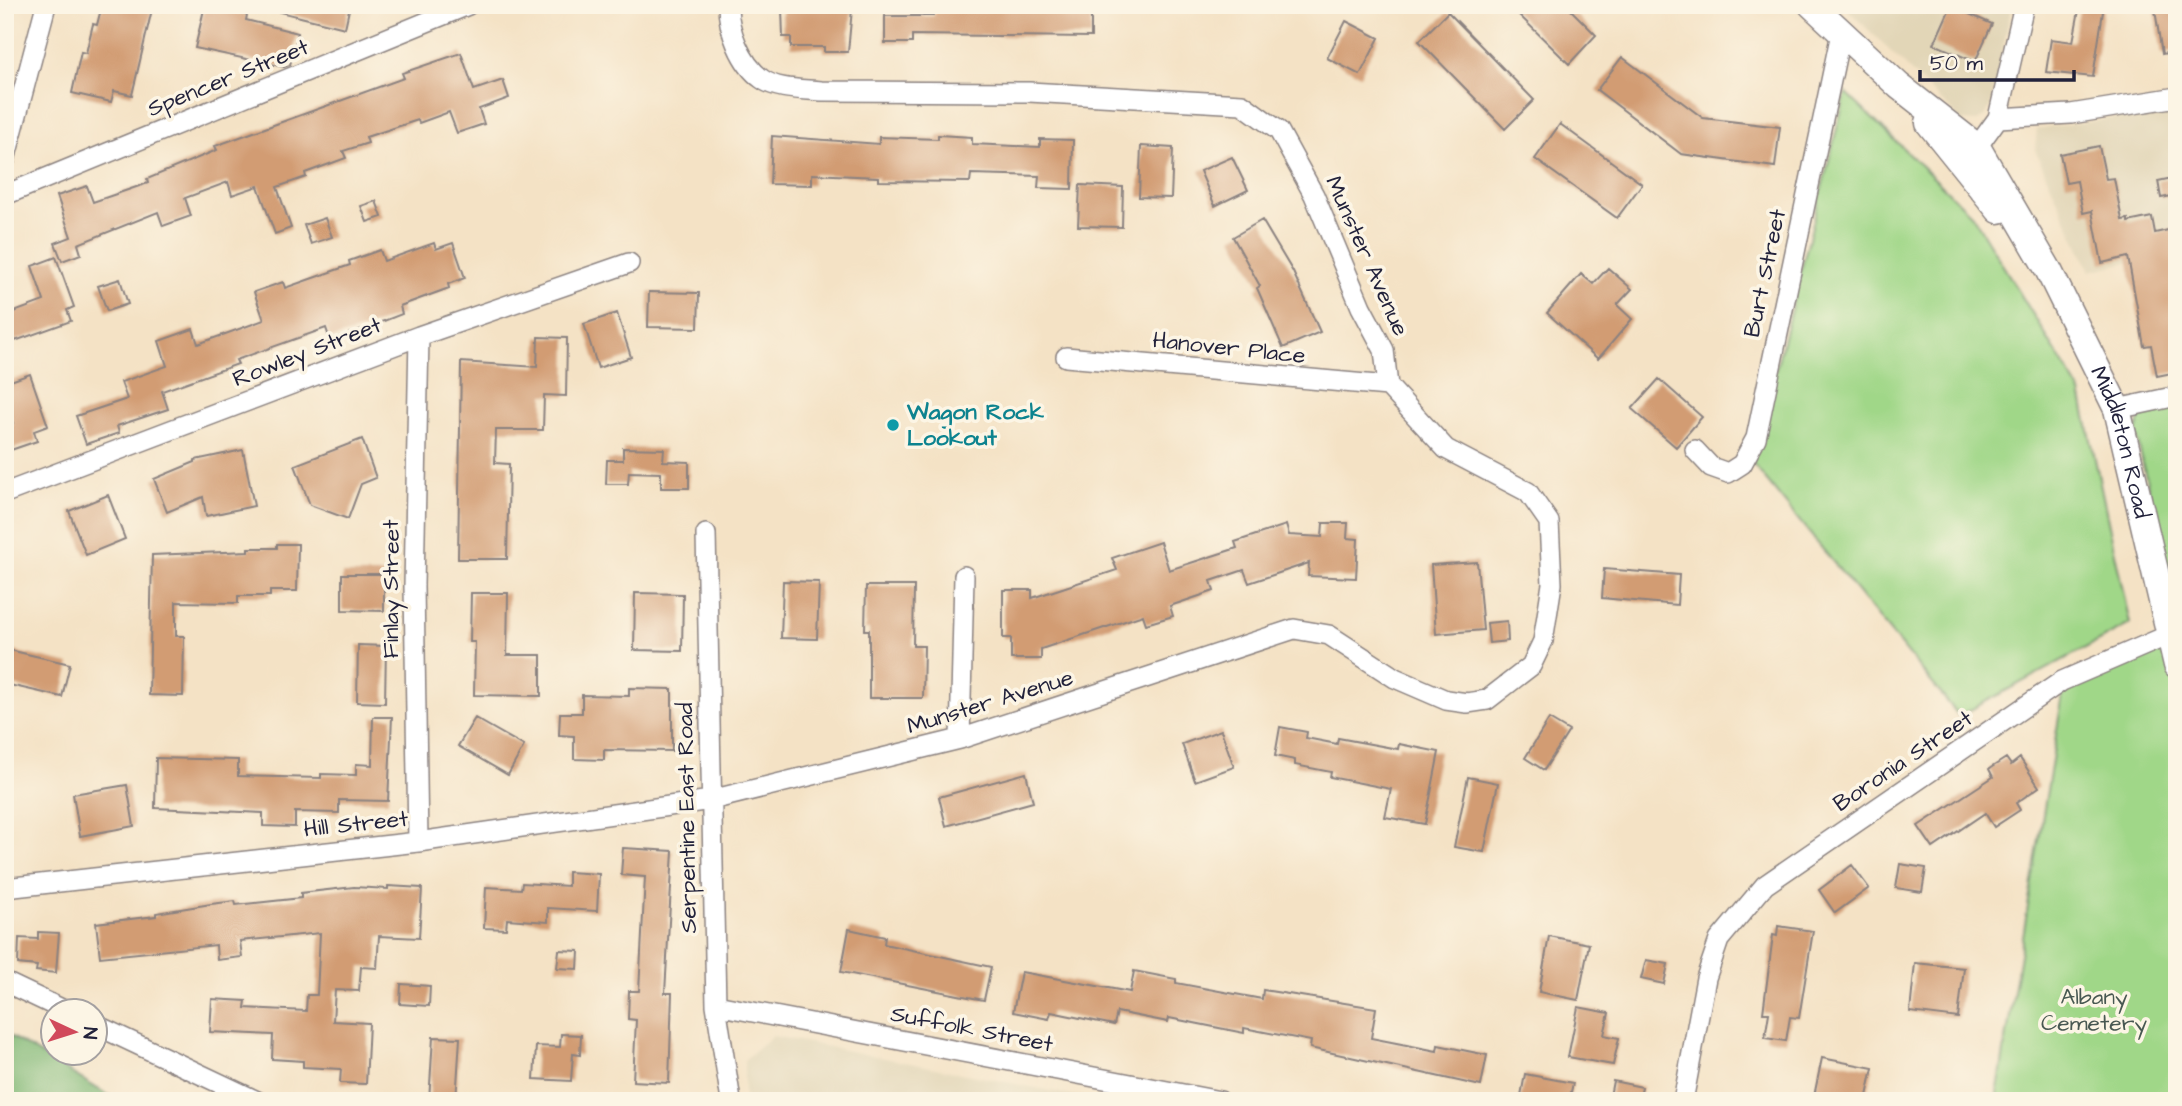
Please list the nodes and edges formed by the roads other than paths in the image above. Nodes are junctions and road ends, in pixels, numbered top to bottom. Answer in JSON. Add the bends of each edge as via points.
{"nodes":[{"id":1,"x":46,"y":5,"type":"edge"},
{"id":2,"x":468,"y":5,"type":"edge"},
{"id":3,"x":728,"y":5,"type":"edge"},
{"id":4,"x":1812,"y":5,"type":"edge"},
{"id":5,"x":2024,"y":5,"type":"edge"},
{"id":6,"x":1841,"y":33,"type":"junction"},
{"id":7,"x":1899,"y":86,"type":"junction"},
{"id":8,"x":2177,"y":97,"type":"edge"},
{"id":9,"x":1998,"y":118,"type":"junction"},
{"id":10,"x":1977,"y":147,"type":"junction"},
{"id":11,"x":5,"y":160,"type":"edge"},
{"id":12,"x":5,"y":195,"type":"edge"},
{"id":13,"x":629,"y":263,"type":"dead end"},
{"id":14,"x":2048,"y":269,"type":"junction"},
{"id":15,"x":419,"y":336,"type":"junction"},
{"id":16,"x":1066,"y":357,"type":"dead end"},
{"id":17,"x":1388,"y":386,"type":"junction"},
{"id":18,"x":2177,"y":396,"type":"edge"},
{"id":19,"x":2117,"y":409,"type":"junction"},
{"id":20,"x":1695,"y":450,"type":"dead end"},
{"id":21,"x":5,"y":493,"type":"edge"},
{"id":22,"x":706,"y":534,"type":"dead end"},
{"id":23,"x":964,"y":576,"type":"dead end"},
{"id":24,"x":2171,"y":634,"type":"junction"},
{"id":25,"x":2177,"y":665,"type":"edge"},
{"id":26,"x":960,"y":739,"type":"junction"},
{"id":27,"x":711,"y":800,"type":"junction"},
{"id":28,"x":418,"y":842,"type":"junction"},
{"id":29,"x":5,"y":888,"type":"edge"},
{"id":30,"x":5,"y":982,"type":"edge"},
{"id":31,"x":39,"y":998,"type":"edge"},
{"id":32,"x":716,"y":1005,"type":"junction"},
{"id":33,"x":108,"y":1031,"type":"edge"},
{"id":34,"x":257,"y":1101,"type":"edge"},
{"id":35,"x":731,"y":1101,"type":"edge"},
{"id":36,"x":1220,"y":1101,"type":"edge"},
{"id":37,"x":1683,"y":1101,"type":"edge"}],
"edges":[{"from":1,"to":11,"type":"street"},
{"from":2,"to":12,"type":"street","name":"Spencer Street"},
{"from":3,"to":17,"type":"street","name":"Munster Avenue","via":[[738,50],[762,79],[787,88],[1029,92],[1242,104],[1279,131],[1314,195],[1384,350]]},
{"from":4,"to":6,"type":"main road","name":"Middleton Road"},
{"from":5,"to":9,"type":"street"},
{"from":6,"to":7,"type":"main road","name":"Middleton Road"},
{"from":6,"to":20,"type":"street","name":"Burt Street","via":[[1756,438],[1742,464],[1728,473],[1711,467]]},
{"from":7,"to":10,"type":"main road","name":"Middleton Road"},
{"from":7,"to":14,"type":"main road","name":"Middleton Road"},
{"from":8,"to":9,"type":"street","via":[[2071,114]]},
{"from":9,"to":10,"type":"street"},
{"from":10,"to":14,"type":"main road","name":"Middleton Road"},
{"from":13,"to":15,"type":"street","name":"Rowley Street"},
{"from":14,"to":19,"type":"main road","name":"Middleton Road"},
{"from":15,"to":21,"type":"street","name":"Rowley Street"},
{"from":15,"to":28,"type":"street","name":"Finlay Street","via":[[414,586]]},
{"from":16,"to":17,"type":"street","name":"Hanover Place"},
{"from":17,"to":26,"type":"street","name":"Munster Avenue","via":[[1446,449],[1528,492],[1549,522],[1552,584],[1543,641],[1531,666],[1515,680],[1487,700],[1446,700],[1395,678],[1329,635],[1294,629]]},
{"from":18,"to":19,"type":"street"},
{"from":19,"to":24,"type":"main road","name":"Middleton Road"},
{"from":22,"to":27,"type":"street","name":"Serpentine East Road"},
{"from":23,"to":26,"type":"street"},
{"from":24,"to":25,"type":"main road","name":"Middleton Road"},
{"from":24,"to":37,"type":"street","name":"Boronia Street","via":[[2062,681],[1765,885],[1719,940],[1706,978]]},
{"from":26,"to":27,"type":"street","name":"Munster Avenue"},
{"from":27,"to":28,"type":"street","name":"Hill Street"},
{"from":27,"to":32,"type":"street","name":"Serpentine East Road"},
{"from":28,"to":29,"type":"street","name":"Hill Street"},
{"from":30,"to":31,"type":"street"},
{"from":32,"to":35,"type":"street","name":"Serpentine East Road"},
{"from":32,"to":36,"type":"street","name":"Suffolk Street"},
{"from":33,"to":34,"type":"street"}]}
